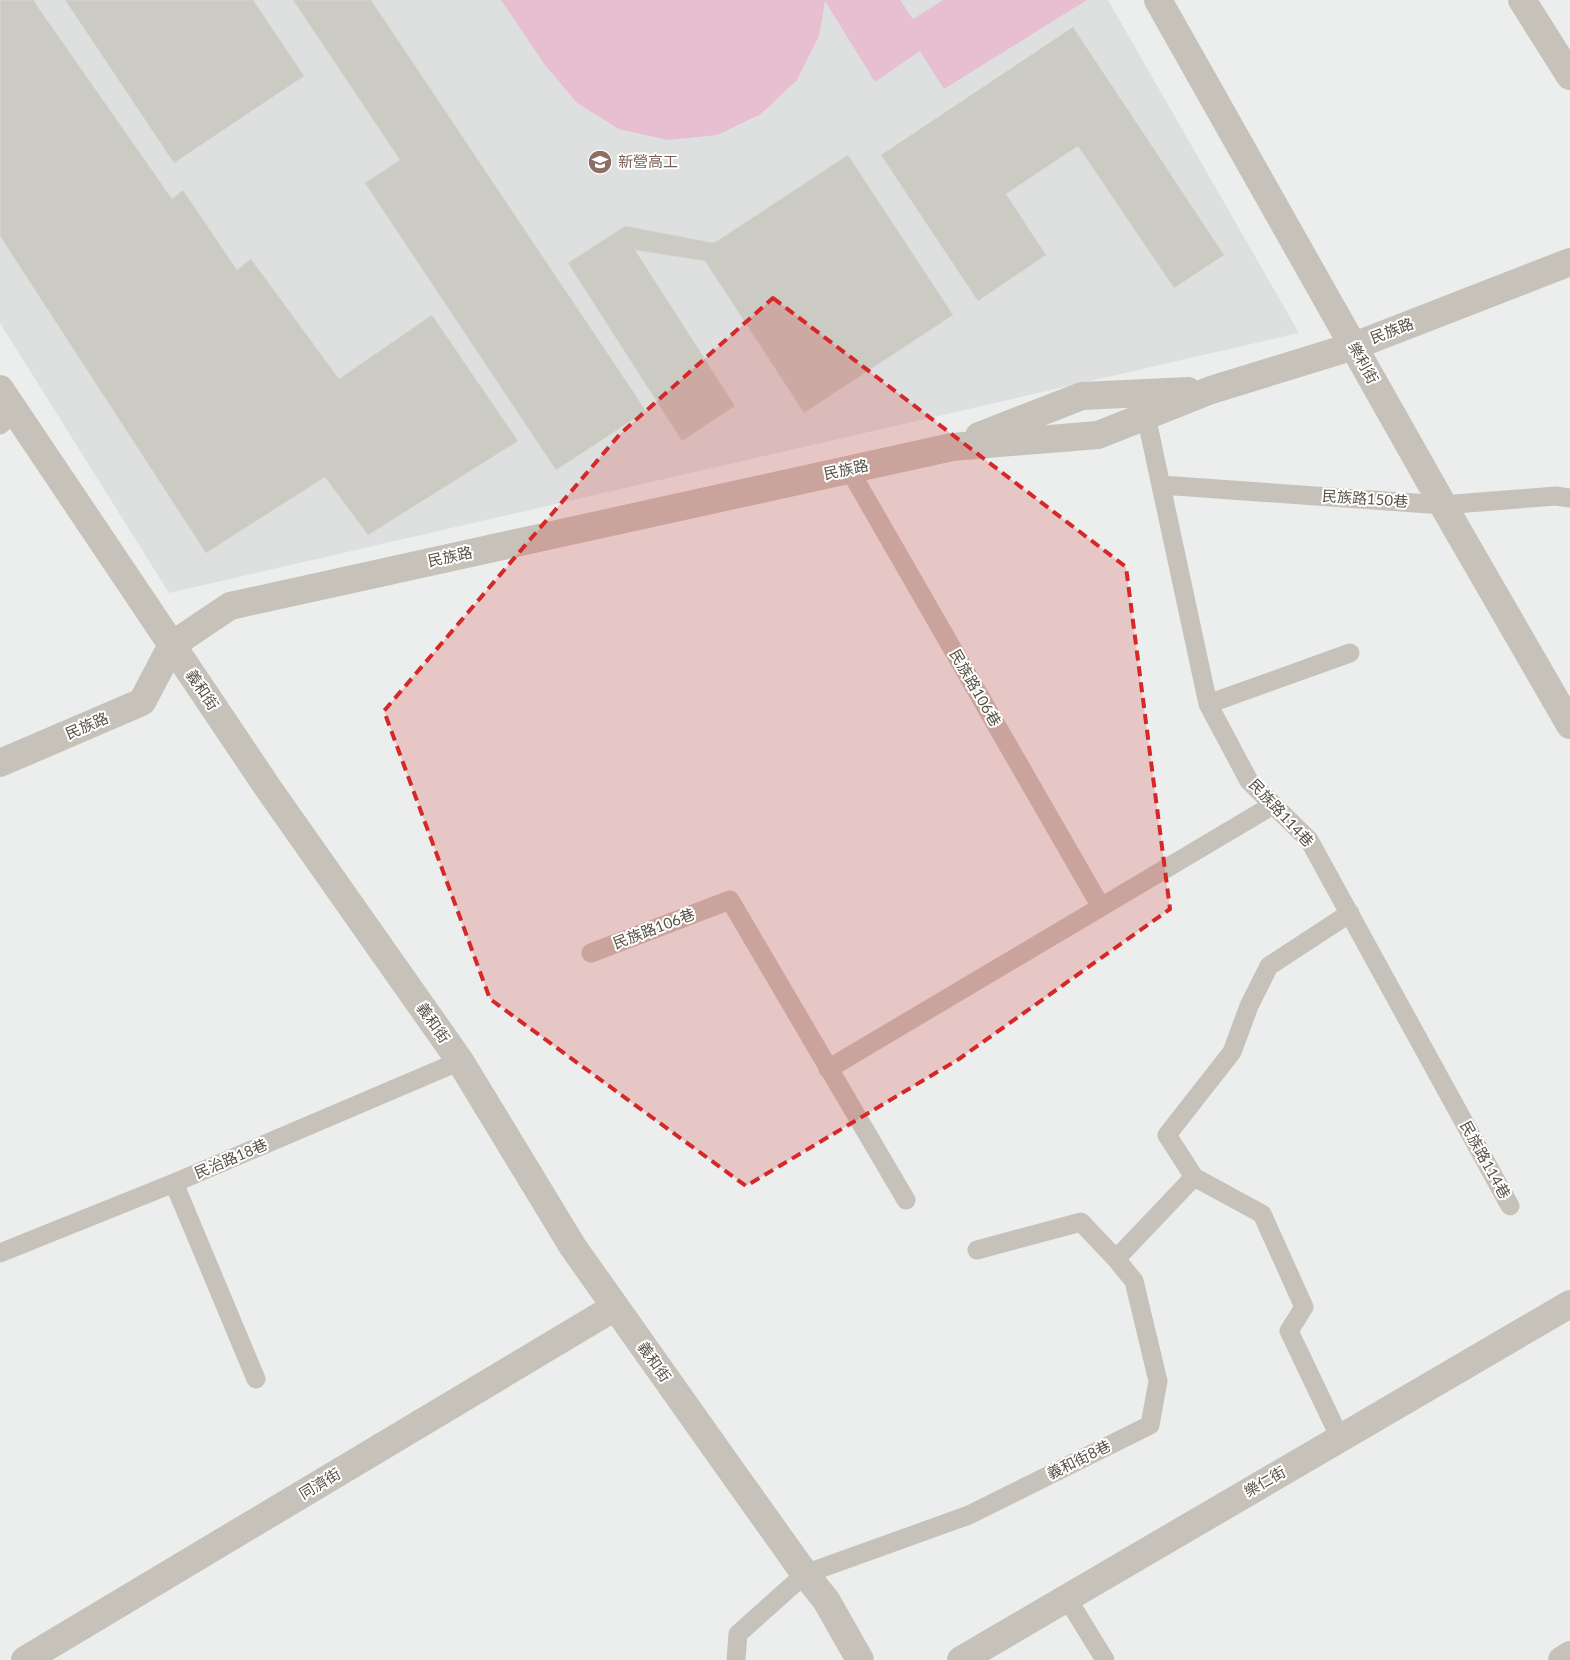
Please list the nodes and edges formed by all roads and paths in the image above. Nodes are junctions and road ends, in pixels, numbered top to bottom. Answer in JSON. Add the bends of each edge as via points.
{"nodes":[{"id":1,"x":1158,"y":0,"type":"edge"},
{"id":2,"x":1522,"y":0,"type":"edge"},
{"id":3,"x":1570,"y":76,"type":"edge"},
{"id":4,"x":1570,"y":262,"type":"edge"},
{"id":5,"x":1354,"y":346,"type":"junction"},
{"id":6,"x":0,"y":389,"type":"edge"},
{"id":7,"x":1211,"y":390,"type":"junction"},
{"id":8,"x":1146,"y":416,"type":"junction"},
{"id":9,"x":8,"y":418,"type":"edge"},
{"id":10,"x":952,"y":447,"type":"junction"},
{"id":11,"x":850,"y":470,"type":"junction"},
{"id":12,"x":1161,"y":485,"type":"junction"},
{"id":13,"x":1570,"y":498,"type":"edge"},
{"id":14,"x":1443,"y":505,"type":"junction"},
{"id":15,"x":172,"y":644,"type":"junction"},
{"id":16,"x":1350,"y":654,"type":"dead end"},
{"id":17,"x":1208,"y":704,"type":"junction"},
{"id":18,"x":1570,"y":725,"type":"edge"},
{"id":19,"x":0,"y":762,"type":"edge"},
{"id":20,"x":1273,"y":805,"type":"junction"},
{"id":21,"x":1101,"y":907,"type":"junction"},
{"id":22,"x":1350,"y":913,"type":"junction"},
{"id":23,"x":591,"y":953,"type":"dead end"},
{"id":24,"x":460,"y":1061,"type":"junction"},
{"id":25,"x":828,"y":1069,"type":"junction"},
{"id":26,"x":1194,"y":1177,"type":"junction"},
{"id":27,"x":174,"y":1183,"type":"junction"},
{"id":28,"x":906,"y":1200,"type":"dead end"},
{"id":29,"x":1510,"y":1206,"type":"dead end"},
{"id":30,"x":978,"y":1250,"type":"dead end"},
{"id":31,"x":0,"y":1253,"type":"edge"},
{"id":32,"x":1116,"y":1259,"type":"junction"},
{"id":33,"x":1570,"y":1304,"type":"edge"},
{"id":34,"x":615,"y":1307,"type":"junction"},
{"id":35,"x":256,"y":1379,"type":"dead end"},
{"id":36,"x":1340,"y":1438,"type":"junction"},
{"id":37,"x":805,"y":1574,"type":"junction"},
{"id":38,"x":1067,"y":1598,"type":"junction"},
{"id":39,"x":1570,"y":1655,"type":"edge"},
{"id":40,"x":974,"y":1657,"type":"edge"},
{"id":41,"x":25,"y":1660,"type":"edge"},
{"id":42,"x":736,"y":1660,"type":"edge"},
{"id":43,"x":860,"y":1660,"type":"edge"},
{"id":44,"x":1105,"y":1660,"type":"edge"},
{"id":45,"x":1562,"y":1660,"type":"edge"}],
"edges":[{"from":1,"to":5,"type":"street","name":"樂利街"},
{"from":2,"to":3,"type":"street"},
{"from":4,"to":5,"type":"street","name":"民族路"},
{"from":5,"to":7,"type":"street","name":"民族路"},
{"from":5,"to":14,"type":"street","name":"樂利街"},
{"from":6,"to":9,"type":"street","name":"義和街"},
{"from":7,"to":8,"type":"street","name":"民族路"},
{"from":7,"to":10,"type":"street","name":"民族路","via":[[1082,396]]},
{"from":8,"to":10,"type":"street","name":"民族路","via":[[1098,435]]},
{"from":8,"to":12,"type":"lane","name":"民族路114巷"},
{"from":9,"to":15,"type":"street","name":"義和街"},
{"from":10,"to":11,"type":"street","name":"民族路"},
{"from":11,"to":15,"type":"street","name":"民族路","via":[[230,606]]},
{"from":11,"to":21,"type":"lane","name":"民族路106巷"},
{"from":12,"to":14,"type":"lane","name":"民族路150巷"},
{"from":12,"to":17,"type":"lane","name":"民族路114巷"},
{"from":13,"to":14,"type":"lane","name":"民族路150巷","via":[[1556,496]]},
{"from":14,"to":18,"type":"street","name":"樂利街"},
{"from":15,"to":19,"type":"street","name":"民族路","via":[[142,702]]},
{"from":15,"to":24,"type":"street","name":"義和街","via":[[268,788]]},
{"from":16,"to":17,"type":"lane"},
{"from":17,"to":20,"type":"lane","name":"民族路114巷","via":[[1250,782]]},
{"from":20,"to":21,"type":"lane"},
{"from":20,"to":22,"type":"lane","name":"民族路114巷","via":[[1309,840]]},
{"from":21,"to":25,"type":"lane"},
{"from":22,"to":26,"type":"lane","via":[[1269,966],[1248,1006],[1232,1052],[1167,1136]]},
{"from":22,"to":29,"type":"lane","name":"民族路114巷"},
{"from":23,"to":25,"type":"lane","name":"民族路106巷","via":[[730,900]]},
{"from":24,"to":27,"type":"lane","name":"民治路18巷"},
{"from":24,"to":34,"type":"street","name":"義和街","via":[[573,1247]]},
{"from":25,"to":28,"type":"lane","name":"民族路106巷"},
{"from":26,"to":32,"type":"lane"},
{"from":26,"to":36,"type":"lane","via":[[1262,1214],[1304,1307],[1288,1331]]},
{"from":27,"to":31,"type":"lane","name":"民治路18巷"},
{"from":27,"to":35,"type":"lane"},
{"from":30,"to":32,"type":"lane","name":"義和街8巷","via":[[1080,1222]]},
{"from":32,"to":37,"type":"lane","name":"義和街8巷","via":[[1134,1281],[1158,1381],[1150,1425],[969,1515]]},
{"from":33,"to":36,"type":"street","name":"樂仁街"},
{"from":34,"to":37,"type":"street","name":"義和街"},
{"from":34,"to":41,"type":"street","name":"同濟街"},
{"from":36,"to":38,"type":"street","name":"樂仁街"},
{"from":37,"to":42,"type":"lane","name":"義和街8巷","via":[[738,1634]]},
{"from":37,"to":43,"type":"street","name":"義和街","via":[[826,1600]]},
{"from":38,"to":40,"type":"street","name":"樂仁街"},
{"from":38,"to":44,"type":"lane"},
{"from":39,"to":45,"type":"street"}]}
